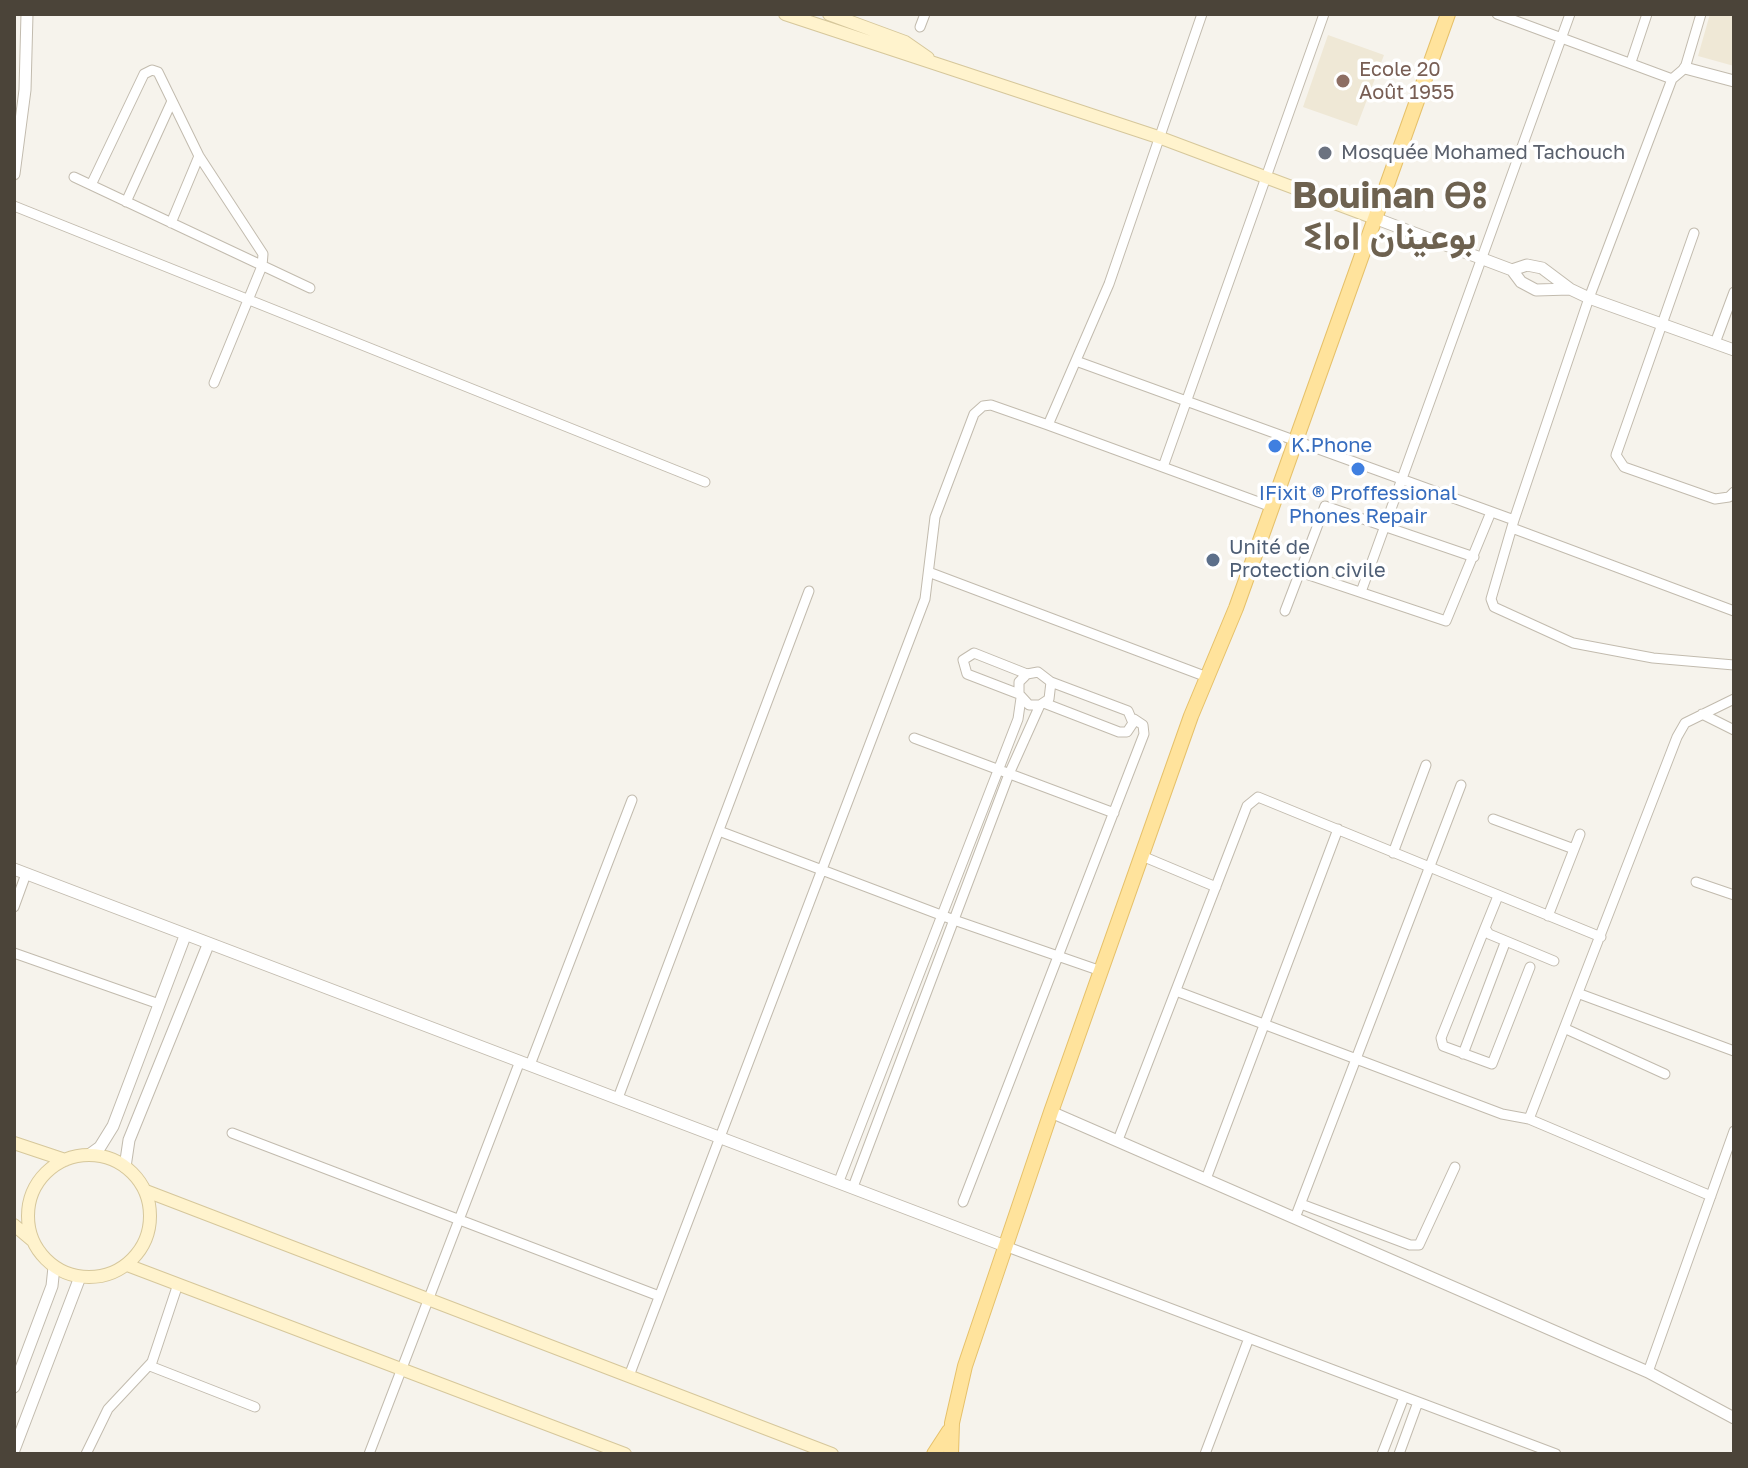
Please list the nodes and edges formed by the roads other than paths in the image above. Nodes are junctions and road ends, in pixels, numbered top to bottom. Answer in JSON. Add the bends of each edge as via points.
{"nodes":[{"id":1,"x":27,"y":14,"type":"edge"},
{"id":2,"x":785,"y":14,"type":"edge"},
{"id":3,"x":829,"y":14,"type":"edge"},
{"id":4,"x":925,"y":14,"type":"edge"},
{"id":5,"x":1202,"y":14,"type":"edge"},
{"id":6,"x":1324,"y":14,"type":"edge"},
{"id":7,"x":1448,"y":14,"type":"edge"},
{"id":8,"x":1497,"y":14,"type":"edge"},
{"id":9,"x":1570,"y":14,"type":"edge"},
{"id":10,"x":1647,"y":14,"type":"edge"},
{"id":11,"x":1701,"y":14,"type":"edge"},
{"id":12,"x":920,"y":27,"type":"dead end"},
{"id":13,"x":1562,"y":38,"type":"junction"},
{"id":14,"x":931,"y":60,"type":"junction"},
{"id":15,"x":1631,"y":62,"type":"junction"},
{"id":16,"x":1685,"y":68,"type":"junction"},
{"id":17,"x":1672,"y":79,"type":"junction"},
{"id":18,"x":1734,"y":81,"type":"edge"},
{"id":19,"x":172,"y":101,"type":"junction"},
{"id":20,"x":1161,"y":138,"type":"junction"},
{"id":21,"x":199,"y":156,"type":"junction"},
{"id":22,"x":14,"y":174,"type":"edge"},
{"id":23,"x":74,"y":177,"type":"dead end"},
{"id":24,"x":1267,"y":178,"type":"junction"},
{"id":25,"x":91,"y":185,"type":"junction"},
{"id":26,"x":126,"y":202,"type":"junction"},
{"id":27,"x":14,"y":206,"type":"edge"},
{"id":28,"x":1377,"y":219,"type":"junction"},
{"id":29,"x":171,"y":223,"type":"junction"},
{"id":30,"x":1694,"y":233,"type":"dead end"},
{"id":31,"x":1481,"y":258,"type":"junction"},
{"id":32,"x":262,"y":266,"type":"junction"},
{"id":33,"x":1512,"y":270,"type":"junction"},
{"id":34,"x":310,"y":288,"type":"dead end"},
{"id":35,"x":1570,"y":289,"type":"junction"},
{"id":36,"x":1734,"y":292,"type":"edge"},
{"id":37,"x":248,"y":298,"type":"junction"},
{"id":38,"x":1589,"y":298,"type":"junction"},
{"id":39,"x":1661,"y":323,"type":"junction"},
{"id":40,"x":1715,"y":343,"type":"junction"},
{"id":41,"x":1734,"y":350,"type":"edge"},
{"id":42,"x":1076,"y":361,"type":"junction"},
{"id":43,"x":214,"y":383,"type":"dead end"},
{"id":44,"x":1187,"y":402,"type":"junction"},
{"id":45,"x":1048,"y":425,"type":"junction"},
{"id":46,"x":1295,"y":442,"type":"junction"},
{"id":47,"x":1163,"y":467,"type":"junction"},
{"id":48,"x":1401,"y":479,"type":"junction"},
{"id":49,"x":705,"y":482,"type":"dead end"},
{"id":50,"x":1734,"y":492,"type":"edge"},
{"id":51,"x":1272,"y":507,"type":"junction"},
{"id":52,"x":1491,"y":512,"type":"junction"},
{"id":53,"x":1513,"y":524,"type":"junction"},
{"id":54,"x":1386,"y":525,"type":"junction"},
{"id":55,"x":1474,"y":557,"type":"junction"},
{"id":56,"x":1300,"y":572,"type":"junction"},
{"id":57,"x":931,"y":573,"type":"junction"},
{"id":58,"x":809,"y":591,"type":"dead end"},
{"id":59,"x":1361,"y":592,"type":"junction"},
{"id":60,"x":1285,"y":611,"type":"dead end"},
{"id":61,"x":1734,"y":611,"type":"edge"},
{"id":62,"x":1734,"y":665,"type":"edge"},
{"id":63,"x":1027,"y":674,"type":"junction"},
{"id":64,"x":1207,"y":677,"type":"junction"},
{"id":65,"x":1051,"y":682,"type":"junction"},
{"id":66,"x":1020,"y":696,"type":"junction"},
{"id":67,"x":1734,"y":699,"type":"edge"},
{"id":68,"x":1042,"y":704,"type":"junction"},
{"id":69,"x":1702,"y":714,"type":"junction"},
{"id":70,"x":1134,"y":719,"type":"junction"},
{"id":71,"x":1734,"y":730,"type":"edge"},
{"id":72,"x":914,"y":738,"type":"dead end"},
{"id":73,"x":1426,"y":765,"type":"dead end"},
{"id":74,"x":997,"y":769,"type":"junction"},
{"id":75,"x":1009,"y":774,"type":"junction"},
{"id":76,"x":1461,"y":785,"type":"dead end"},
{"id":77,"x":632,"y":800,"type":"dead end"},
{"id":78,"x":1114,"y":813,"type":"junction"},
{"id":79,"x":1493,"y":819,"type":"dead end"},
{"id":80,"x":1338,"y":829,"type":"junction"},
{"id":81,"x":719,"y":831,"type":"junction"},
{"id":82,"x":1580,"y":834,"type":"dead end"},
{"id":83,"x":1574,"y":849,"type":"junction"},
{"id":84,"x":1393,"y":853,"type":"junction"},
{"id":85,"x":1142,"y":856,"type":"junction"},
{"id":86,"x":1429,"y":868,"type":"junction"},
{"id":87,"x":14,"y":869,"type":"edge"},
{"id":88,"x":821,"y":869,"type":"junction"},
{"id":89,"x":26,"y":874,"type":"junction"},
{"id":90,"x":1696,"y":882,"type":"dead end"},
{"id":91,"x":1216,"y":887,"type":"junction"},
{"id":92,"x":1734,"y":895,"type":"edge"},
{"id":93,"x":1498,"y":896,"type":"junction"},
{"id":94,"x":14,"y":907,"type":"edge"},
{"id":95,"x":942,"y":916,"type":"junction"},
{"id":96,"x":1548,"y":916,"type":"junction"},
{"id":97,"x":954,"y":920,"type":"junction"},
{"id":98,"x":1485,"y":928,"type":"junction"},
{"id":99,"x":185,"y":936,"type":"junction"},
{"id":100,"x":1601,"y":937,"type":"junction"},
{"id":101,"x":1505,"y":943,"type":"junction"},
{"id":102,"x":208,"y":945,"type":"junction"},
{"id":103,"x":14,"y":953,"type":"edge"},
{"id":104,"x":1058,"y":956,"type":"junction"},
{"id":105,"x":1554,"y":961,"type":"dead end"},
{"id":106,"x":1530,"y":967,"type":"dead end"},
{"id":107,"x":1101,"y":971,"type":"junction"},
{"id":108,"x":1176,"y":991,"type":"junction"},
{"id":109,"x":1580,"y":994,"type":"junction"},
{"id":110,"x":159,"y":1004,"type":"junction"},
{"id":111,"x":1263,"y":1022,"type":"junction"},
{"id":112,"x":1566,"y":1029,"type":"junction"},
{"id":113,"x":1734,"y":1051,"type":"edge"},
{"id":114,"x":1463,"y":1054,"type":"junction"},
{"id":115,"x":1355,"y":1057,"type":"junction"},
{"id":116,"x":525,"y":1063,"type":"junction"},
{"id":117,"x":882,"y":1073,"type":"junction"},
{"id":118,"x":1665,"y":1074,"type":"dead end"},
{"id":119,"x":895,"y":1078,"type":"junction"},
{"id":120,"x":618,"y":1098,"type":"junction"},
{"id":121,"x":1051,"y":1112,"type":"junction"},
{"id":122,"x":1529,"y":1119,"type":"junction"},
{"id":123,"x":1734,"y":1131,"type":"edge"},
{"id":124,"x":232,"y":1133,"type":"dead end"},
{"id":125,"x":720,"y":1137,"type":"junction"},
{"id":126,"x":1118,"y":1140,"type":"junction"},
{"id":127,"x":14,"y":1143,"type":"edge"},
{"id":128,"x":89,"y":1155,"type":"junction"},
{"id":129,"x":65,"y":1160,"type":"junction"},
{"id":130,"x":125,"y":1167,"type":"junction"},
{"id":131,"x":1455,"y":1167,"type":"dead end"},
{"id":132,"x":1206,"y":1179,"type":"junction"},
{"id":133,"x":839,"y":1181,"type":"junction"},
{"id":134,"x":853,"y":1187,"type":"junction"},
{"id":135,"x":146,"y":1191,"type":"junction"},
{"id":136,"x":1711,"y":1196,"type":"junction"},
{"id":137,"x":963,"y":1202,"type":"dead end"},
{"id":138,"x":1301,"y":1204,"type":"junction"},
{"id":139,"x":1295,"y":1218,"type":"junction"},
{"id":140,"x":459,"y":1220,"type":"junction"},
{"id":141,"x":14,"y":1225,"type":"edge"},
{"id":142,"x":33,"y":1241,"type":"junction"},
{"id":143,"x":1005,"y":1246,"type":"junction"},
{"id":144,"x":127,"y":1265,"type":"junction"},
{"id":145,"x":54,"y":1267,"type":"junction"},
{"id":146,"x":80,"y":1277,"type":"junction"},
{"id":147,"x":178,"y":1284,"type":"junction"},
{"id":148,"x":659,"y":1296,"type":"junction"},
{"id":149,"x":429,"y":1299,"type":"junction"},
{"id":150,"x":1249,"y":1338,"type":"junction"},
{"id":151,"x":150,"y":1366,"type":"junction"},
{"id":152,"x":401,"y":1369,"type":"junction"},
{"id":153,"x":1648,"y":1372,"type":"junction"},
{"id":154,"x":629,"y":1376,"type":"junction"},
{"id":155,"x":14,"y":1387,"type":"edge"},
{"id":156,"x":1404,"y":1397,"type":"junction"},
{"id":157,"x":1418,"y":1402,"type":"junction"},
{"id":158,"x":255,"y":1407,"type":"dead end"},
{"id":159,"x":1734,"y":1418,"type":"edge"},
{"id":160,"x":952,"y":1423,"type":"junction"},
{"id":161,"x":14,"y":1450,"type":"edge"},
{"id":162,"x":86,"y":1454,"type":"edge"},
{"id":163,"x":369,"y":1454,"type":"edge"},
{"id":164,"x":625,"y":1454,"type":"edge"},
{"id":165,"x":832,"y":1454,"type":"edge"},
{"id":166,"x":934,"y":1454,"type":"edge"},
{"id":167,"x":951,"y":1454,"type":"edge"},
{"id":168,"x":1205,"y":1454,"type":"edge"},
{"id":169,"x":1382,"y":1454,"type":"edge"},
{"id":170,"x":1399,"y":1454,"type":"edge"},
{"id":171,"x":1556,"y":1454,"type":"edge"}],
"edges":[{"from":1,"to":22,"type":"street","via":[[24,104]]},
{"from":2,"to":14,"type":"main road","via":[[901,55]]},
{"from":3,"to":14,"type":"main road","via":[[905,42]]},
{"from":4,"to":12,"type":"street"},
{"from":5,"to":20,"type":"street"},
{"from":6,"to":24,"type":"street"},
{"from":7,"to":28,"type":"main road"},
{"from":8,"to":13,"type":"street"},
{"from":9,"to":13,"type":"street"},
{"from":10,"to":15,"type":"street"},
{"from":11,"to":16,"type":"street"},
{"from":13,"to":15,"type":"street"},
{"from":13,"to":31,"type":"street"},
{"from":14,"to":20,"type":"main road"},
{"from":15,"to":17,"type":"street"},
{"from":16,"to":17,"type":"street"},
{"from":16,"to":18,"type":"street"},
{"from":17,"to":38,"type":"street"},
{"from":19,"to":21,"type":"street"},
{"from":19,"to":25,"type":"street","via":[[160,74],[146,72]]},
{"from":19,"to":26,"type":"street"},
{"from":20,"to":24,"type":"main road"},
{"from":20,"to":42,"type":"street"},
{"from":21,"to":29,"type":"street"},
{"from":21,"to":32,"type":"street","via":[[261,246]]},
{"from":23,"to":25,"type":"street"},
{"from":24,"to":28,"type":"main road"},
{"from":24,"to":44,"type":"street"},
{"from":25,"to":26,"type":"street"},
{"from":26,"to":29,"type":"street"},
{"from":27,"to":37,"type":"street"},
{"from":28,"to":31,"type":"street"},
{"from":28,"to":46,"type":"main road"},
{"from":29,"to":32,"type":"street"},
{"from":30,"to":39,"type":"street"},
{"from":31,"to":33,"type":"street"},
{"from":31,"to":48,"type":"street"},
{"from":32,"to":34,"type":"street"},
{"from":32,"to":37,"type":"street"},
{"from":33,"to":35,"type":"street","via":[[1536,290]]},
{"from":33,"to":35,"type":"street","via":[[1542,268]]},
{"from":35,"to":38,"type":"street"},
{"from":36,"to":40,"type":"street"},
{"from":37,"to":43,"type":"street"},
{"from":37,"to":49,"type":"street"},
{"from":38,"to":39,"type":"street"},
{"from":38,"to":53,"type":"street"},
{"from":39,"to":40,"type":"street"},
{"from":39,"to":50,"type":"street","via":[[1616,455],[1624,467],[1715,499]]},
{"from":40,"to":41,"type":"street"},
{"from":42,"to":44,"type":"street"},
{"from":42,"to":45,"type":"street"},
{"from":44,"to":46,"type":"street"},
{"from":44,"to":47,"type":"street"},
{"from":45,"to":47,"type":"street"},
{"from":45,"to":57,"type":"street","via":[[991,405],[976,411],[935,517]]},
{"from":46,"to":48,"type":"street"},
{"from":46,"to":51,"type":"main road"},
{"from":47,"to":51,"type":"street"},
{"from":48,"to":52,"type":"street"},
{"from":48,"to":54,"type":"street"},
{"from":51,"to":64,"type":"main road"},
{"from":52,"to":53,"type":"street"},
{"from":52,"to":55,"type":"street"},
{"from":53,"to":61,"type":"street"},
{"from":53,"to":62,"type":"street","via":[[1491,599],[1494,607],[1573,643],[1653,658]]},
{"from":54,"to":55,"type":"street"},
{"from":54,"to":56,"type":"street","via":[[1325,506]]},
{"from":54,"to":59,"type":"street"},
{"from":55,"to":59,"type":"street","via":[[1446,621]]},
{"from":56,"to":59,"type":"street"},
{"from":56,"to":60,"type":"street"},
{"from":57,"to":64,"type":"street"},
{"from":57,"to":88,"type":"street"},
{"from":58,"to":81,"type":"street"},
{"from":63,"to":65,"type":"street","via":[[1043,673]]},
{"from":63,"to":66,"type":"street","via":[[1019,682]]},
{"from":63,"to":66,"type":"street","via":[[974,653],[963,660],[967,674]]},
{"from":64,"to":85,"type":"main road"},
{"from":65,"to":68,"type":"street","via":[[1052,694]]},
{"from":65,"to":70,"type":"street","via":[[1128,711]]},
{"from":66,"to":68,"type":"street","via":[[1029,705]]},
{"from":66,"to":74,"type":"street","via":[[1018,719]]},
{"from":67,"to":69,"type":"street"},
{"from":68,"to":70,"type":"street","via":[[1119,732],[1130,729]]},
{"from":68,"to":75,"type":"street"},
{"from":69,"to":71,"type":"street"},
{"from":69,"to":100,"type":"street","via":[[1685,723],[1677,737]]},
{"from":70,"to":78,"type":"street","via":[[1143,725],[1144,734]]},
{"from":72,"to":74,"type":"street"},
{"from":73,"to":84,"type":"street"},
{"from":74,"to":75,"type":"street"},
{"from":74,"to":95,"type":"street"},
{"from":75,"to":78,"type":"street"},
{"from":75,"to":97,"type":"street"},
{"from":76,"to":86,"type":"street"},
{"from":77,"to":116,"type":"street"},
{"from":78,"to":104,"type":"street"},
{"from":79,"to":83,"type":"street"},
{"from":80,"to":84,"type":"street"},
{"from":80,"to":91,"type":"street","via":[[1267,799],[1254,799]]},
{"from":80,"to":111,"type":"street"},
{"from":81,"to":88,"type":"street"},
{"from":81,"to":120,"type":"street"},
{"from":82,"to":83,"type":"street"},
{"from":83,"to":96,"type":"street"},
{"from":84,"to":86,"type":"street"},
{"from":85,"to":91,"type":"street"},
{"from":85,"to":107,"type":"main road"},
{"from":86,"to":93,"type":"street"},
{"from":86,"to":115,"type":"street"},
{"from":87,"to":89,"type":"street"},
{"from":88,"to":95,"type":"street"},
{"from":88,"to":125,"type":"street"},
{"from":89,"to":94,"type":"street"},
{"from":89,"to":99,"type":"street"},
{"from":90,"to":92,"type":"street"},
{"from":91,"to":108,"type":"street"},
{"from":93,"to":96,"type":"street"},
{"from":93,"to":98,"type":"street"},
{"from":95,"to":97,"type":"street"},
{"from":95,"to":117,"type":"street"},
{"from":96,"to":100,"type":"street"},
{"from":97,"to":104,"type":"street"},
{"from":97,"to":119,"type":"street"},
{"from":98,"to":101,"type":"street"},
{"from":98,"to":114,"type":"street","via":[[1441,1038],[1443,1046]]},
{"from":99,"to":102,"type":"street"},
{"from":99,"to":110,"type":"street"},
{"from":100,"to":109,"type":"street"},
{"from":101,"to":105,"type":"street"},
{"from":101,"to":114,"type":"street"},
{"from":102,"to":116,"type":"street"},
{"from":102,"to":130,"type":"street","via":[[129,1140]]},
{"from":103,"to":110,"type":"street"},
{"from":104,"to":107,"type":"street"},
{"from":104,"to":137,"type":"street"},
{"from":106,"to":114,"type":"street","via":[[1495,1061],[1488,1064]]},
{"from":107,"to":121,"type":"main road"},
{"from":108,"to":111,"type":"street"},
{"from":108,"to":126,"type":"street"},
{"from":109,"to":112,"type":"street"},
{"from":109,"to":113,"type":"street"},
{"from":110,"to":128,"type":"street","via":[[113,1126]]},
{"from":111,"to":115,"type":"street"},
{"from":111,"to":132,"type":"street"},
{"from":112,"to":118,"type":"street"},
{"from":112,"to":122,"type":"street"},
{"from":115,"to":122,"type":"street","via":[[1502,1114]]},
{"from":115,"to":138,"type":"street"},
{"from":116,"to":120,"type":"street"},
{"from":116,"to":140,"type":"street"},
{"from":117,"to":119,"type":"street"},
{"from":117,"to":133,"type":"street"},
{"from":119,"to":134,"type":"street"},
{"from":120,"to":125,"type":"street"},
{"from":121,"to":126,"type":"street"},
{"from":121,"to":143,"type":"main road"},
{"from":122,"to":136,"type":"street"},
{"from":123,"to":136,"type":"street"},
{"from":124,"to":140,"type":"street"},
{"from":125,"to":133,"type":"street"},
{"from":125,"to":148,"type":"street"},
{"from":126,"to":132,"type":"street"},
{"from":127,"to":129,"type":"main road"},
{"from":128,"to":129,"type":"main road"},
{"from":128,"to":130,"type":"main road"},
{"from":129,"to":142,"type":"main road","via":[[40,1179],[32,1193],[28,1217]]},
{"from":130,"to":135,"type":"main road"},
{"from":131,"to":138,"type":"street","via":[[1419,1245]]},
{"from":132,"to":139,"type":"street"},
{"from":133,"to":134,"type":"street"},
{"from":134,"to":143,"type":"street"},
{"from":135,"to":144,"type":"main road","via":[[150,1224]]},
{"from":135,"to":149,"type":"main road"},
{"from":136,"to":153,"type":"street"},
{"from":138,"to":139,"type":"street"},
{"from":139,"to":153,"type":"street"},
{"from":140,"to":148,"type":"street"},
{"from":140,"to":149,"type":"street"},
{"from":141,"to":142,"type":"main road"},
{"from":142,"to":145,"type":"main road"},
{"from":143,"to":150,"type":"street"},
{"from":143,"to":160,"type":"main road"},
{"from":144,"to":146,"type":"main road","via":[[105,1276]]},
{"from":144,"to":147,"type":"main road"},
{"from":145,"to":146,"type":"main road"},
{"from":145,"to":155,"type":"street"},
{"from":146,"to":161,"type":"street"},
{"from":147,"to":151,"type":"street"},
{"from":147,"to":152,"type":"main road"},
{"from":148,"to":154,"type":"street"},
{"from":149,"to":152,"type":"street"},
{"from":149,"to":154,"type":"main road"},
{"from":150,"to":156,"type":"street"},
{"from":150,"to":168,"type":"street"},
{"from":151,"to":158,"type":"street"},
{"from":151,"to":162,"type":"street","via":[[108,1409]]},
{"from":152,"to":163,"type":"street"},
{"from":152,"to":164,"type":"main road"},
{"from":153,"to":159,"type":"street"},
{"from":154,"to":165,"type":"main road"},
{"from":156,"to":157,"type":"street"},
{"from":156,"to":169,"type":"street"},
{"from":157,"to":170,"type":"street"},
{"from":157,"to":171,"type":"street"},
{"from":160,"to":166,"type":"main road"},
{"from":160,"to":167,"type":"main road"}]}
